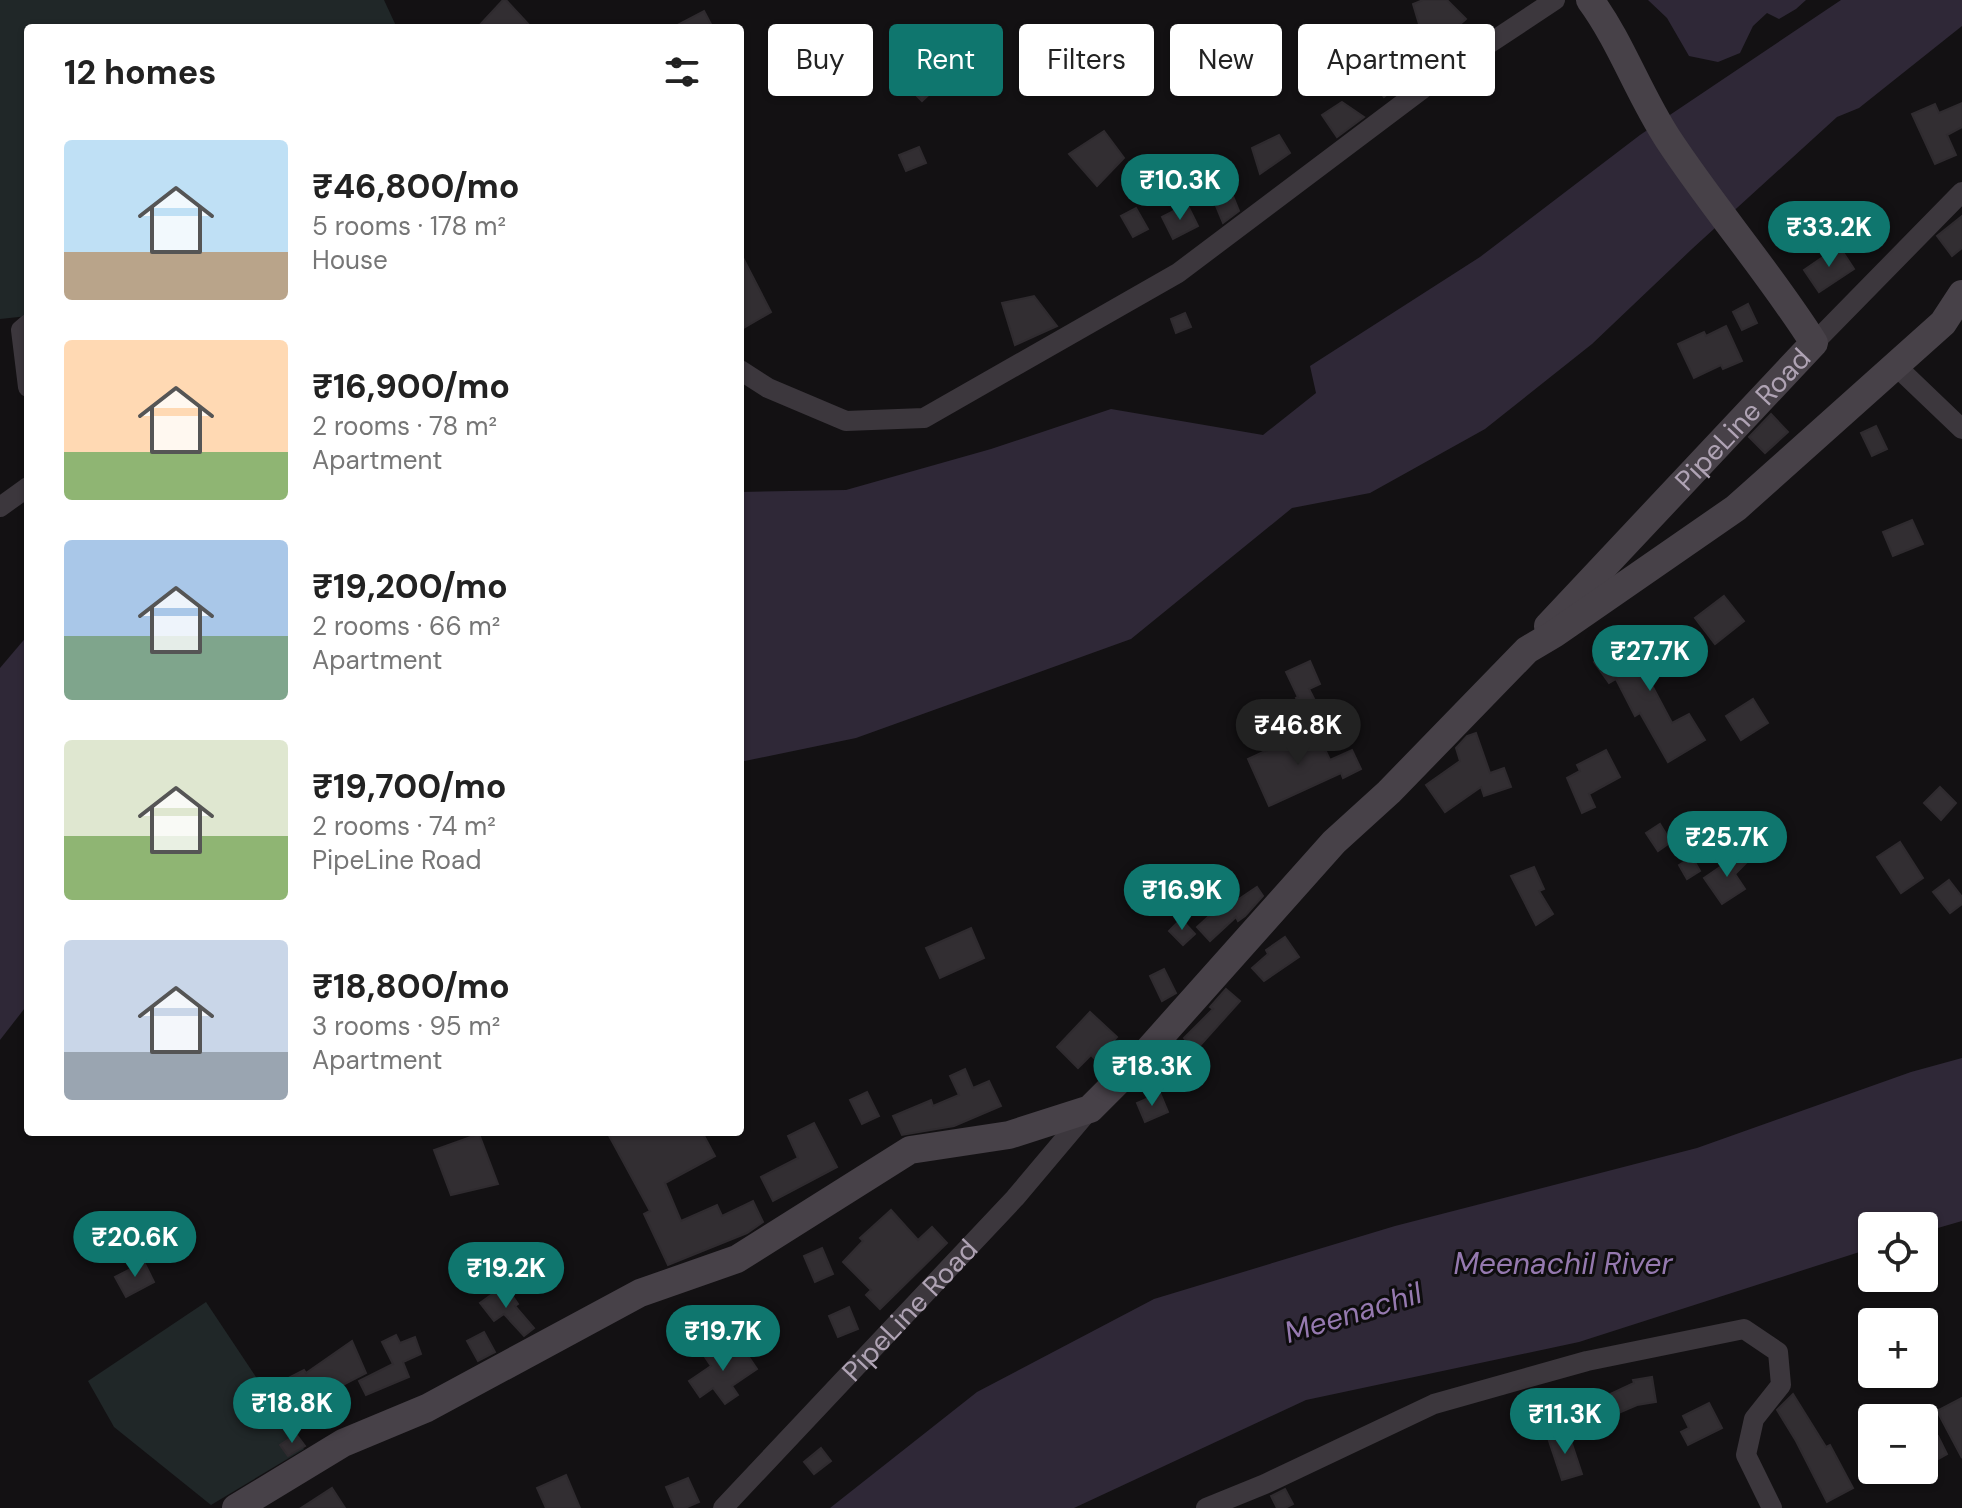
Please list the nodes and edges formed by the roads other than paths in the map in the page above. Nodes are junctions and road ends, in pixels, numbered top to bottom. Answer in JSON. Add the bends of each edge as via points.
{"nodes":[{"id":1,"x":1555,"y":0,"type":"edge"},
{"id":2,"x":1590,"y":0,"type":"edge"},
{"id":3,"x":1962,"y":192,"type":"edge"},
{"id":4,"x":1962,"y":294,"type":"edge"},
{"id":5,"x":24,"y":327,"type":"edge"},
{"id":6,"x":1814,"y":343,"type":"junction"},
{"id":7,"x":24,"y":362,"type":"edge"},
{"id":8,"x":1895,"y":365,"type":"junction"},
{"id":9,"x":744,"y":373,"type":"edge"},
{"id":10,"x":1962,"y":429,"type":"edge"},
{"id":11,"x":24,"y":490,"type":"edge"},
{"id":12,"x":0,"y":507,"type":"edge"},
{"id":13,"x":1527,"y":650,"type":"junction"},
{"id":14,"x":1090,"y":1109,"type":"junction"},
{"id":15,"x":236,"y":1508,"type":"edge"},
{"id":16,"x":723,"y":1508,"type":"edge"},
{"id":17,"x":1206,"y":1508,"type":"edge"},
{"id":18,"x":1772,"y":1508,"type":"edge"}],
"edges":[{"from":1,"to":9,"type":"street","via":[[1437,78],[1178,273],[924,418],[846,421]]},
{"from":2,"to":6,"type":"main road","via":[[1666,137]]},
{"from":3,"to":6,"type":"street","name":"PipeLine Road"},
{"from":4,"to":8,"type":"main road","via":[[1943,323]]},
{"from":5,"to":7,"type":"street"},
{"from":6,"to":13,"type":"main road","name":"PipeLine Road"},
{"from":8,"to":10,"type":"street"},
{"from":8,"to":13,"type":"main road","via":[[1736,508]]},
{"from":11,"to":12,"type":"street"},
{"from":13,"to":14,"type":"main road","via":[[1334,842]]},
{"from":14,"to":15,"type":"main road","via":[[1009,1135],[910,1150],[737,1259],[640,1293],[427,1408],[343,1443]]},
{"from":14,"to":16,"type":"street","name":"PipeLine Road","via":[[1015,1198]]},
{"from":17,"to":18,"type":"street","via":[[1434,1404],[1587,1361],[1744,1329],[1778,1352],[1781,1385],[1754,1419],[1746,1455]]}]}
